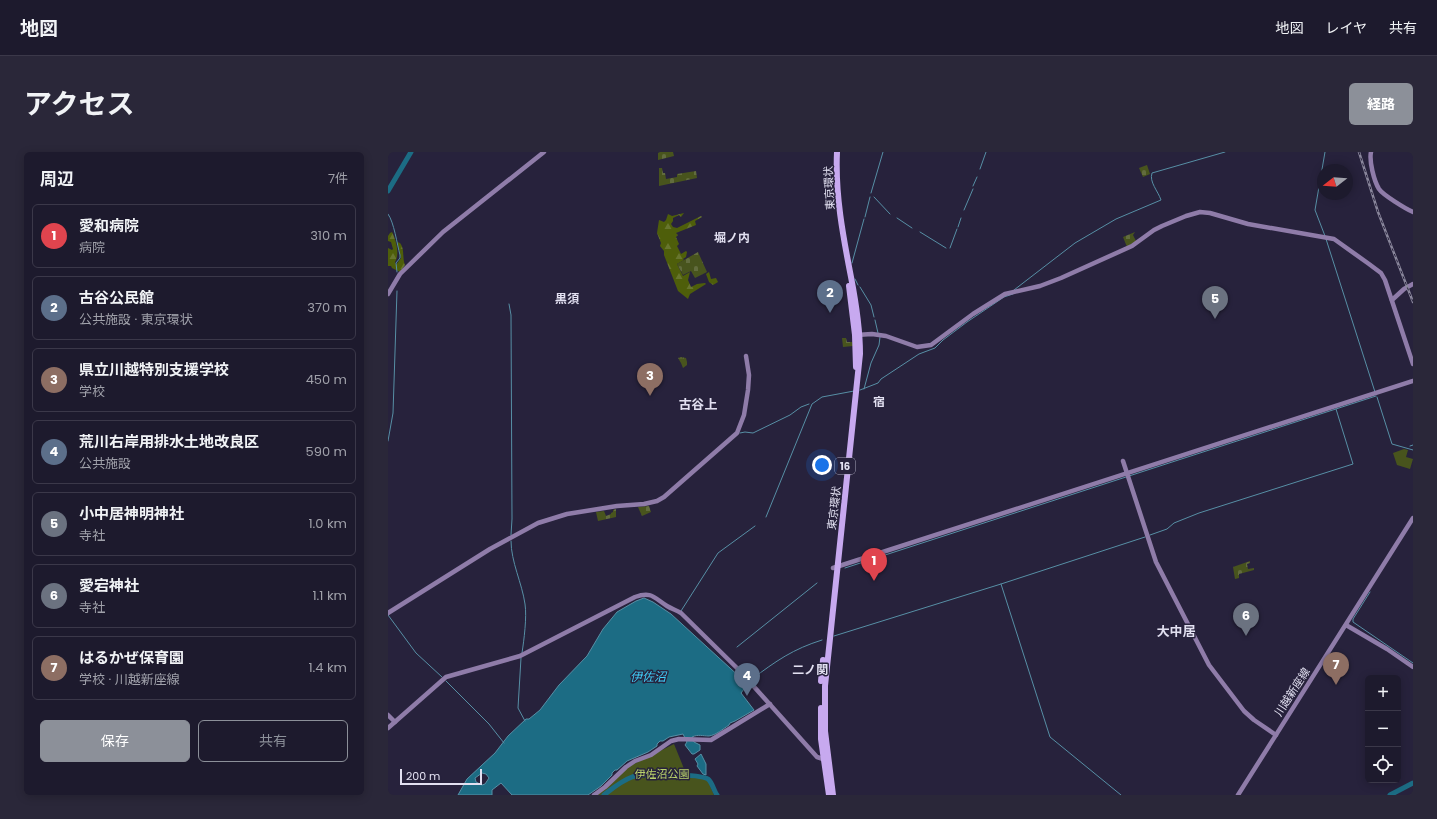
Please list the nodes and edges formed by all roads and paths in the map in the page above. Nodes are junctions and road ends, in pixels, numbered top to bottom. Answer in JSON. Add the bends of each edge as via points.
{"nodes":[{"id":1,"x":544,"y":152,"type":"edge"},
{"id":2,"x":834,"y":152,"type":"edge"},
{"id":3,"x":837,"y":152,"type":"edge"},
{"id":4,"x":1371,"y":152,"type":"edge"},
{"id":5,"x":1413,"y":212,"type":"edge"},
{"id":6,"x":1413,"y":284,"type":"edge"},
{"id":7,"x":388,"y":294,"type":"edge"},
{"id":8,"x":1392,"y":300,"type":"junction"},
{"id":9,"x":858,"y":335,"type":"junction"},
{"id":10,"x":746,"y":356,"type":"dead end"},
{"id":11,"x":1413,"y":364,"type":"edge"},
{"id":12,"x":1413,"y":381,"type":"edge"},
{"id":13,"x":1123,"y":461,"type":"dead end"},
{"id":14,"x":1127,"y":474,"type":"junction"},
{"id":15,"x":1413,"y":518,"type":"edge"},
{"id":16,"x":835,"y":568,"type":"junction"},
{"id":17,"x":388,"y":613,"type":"edge"},
{"id":18,"x":1346,"y":625,"type":"junction"},
{"id":19,"x":1413,"y":667,"type":"edge"},
{"id":20,"x":770,"y":704,"type":"junction"},
{"id":21,"x":388,"y":715,"type":"edge"},
{"id":22,"x":395,"y":722,"type":"junction"},
{"id":23,"x":388,"y":728,"type":"edge"},
{"id":24,"x":1276,"y":735,"type":"junction"},
{"id":25,"x":825,"y":760,"type":"junction"},
{"id":26,"x":594,"y":795,"type":"edge"},
{"id":27,"x":829,"y":795,"type":"edge"},
{"id":28,"x":833,"y":795,"type":"edge"},
{"id":29,"x":1238,"y":795,"type":"edge"}],
"edges":[{"from":1,"to":7,"type":"street","via":[[442,232],[400,274]]},
{"from":2,"to":9,"type":"highway","name":"東京環状","number":"16","via":[[835,201]]},
{"from":3,"to":9,"type":"highway","name":"東京環状","number":"16","via":[[839,204],[857,305]]},
{"from":4,"to":5,"type":"street","via":[[1371,163],[1379,190]]},
{"from":6,"to":8,"type":"street"},
{"from":8,"to":9,"type":"street","via":[[1381,273],[1334,239],[1248,224],[1200,212],[1154,230],[1132,246],[1061,278],[1005,294],[931,345],[920,347],[886,336]]},
{"from":8,"to":11,"type":"street"},
{"from":9,"to":16,"type":"highway","name":"東京環状","number":"16","via":[[859,376]]},
{"from":10,"to":17,"type":"street","via":[[748,390],[744,415],[737,433],[664,497],[652,502],[567,514],[538,523],[490,549]]},
{"from":12,"to":14,"type":"street"},
{"from":13,"to":14,"type":"street"},
{"from":14,"to":16,"type":"street"},
{"from":14,"to":24,"type":"street","via":[[1156,562],[1209,665],[1244,711]]},
{"from":15,"to":18,"type":"street","name":"川越新座線"},
{"from":16,"to":25,"type":"highway","name":"東京環状","number":"16","via":[[821,685],[820,726]]},
{"from":18,"to":19,"type":"street"},
{"from":18,"to":24,"type":"street","name":"川越新座線"},
{"from":20,"to":22,"type":"street","via":[[681,613],[651,595],[644,594],[520,656],[446,678]]},
{"from":20,"to":25,"type":"street","via":[[816,757]]},
{"from":20,"to":26,"type":"street","via":[[711,740],[671,740],[652,755],[626,766]]},
{"from":21,"to":22,"type":"street"},
{"from":22,"to":23,"type":"street"},
{"from":24,"to":29,"type":"street","name":"川越新座線"},
{"from":25,"to":27,"type":"highway","name":"東京環状","number":"16"},
{"from":25,"to":28,"type":"highway","name":"東京環状","number":"16"}]}
